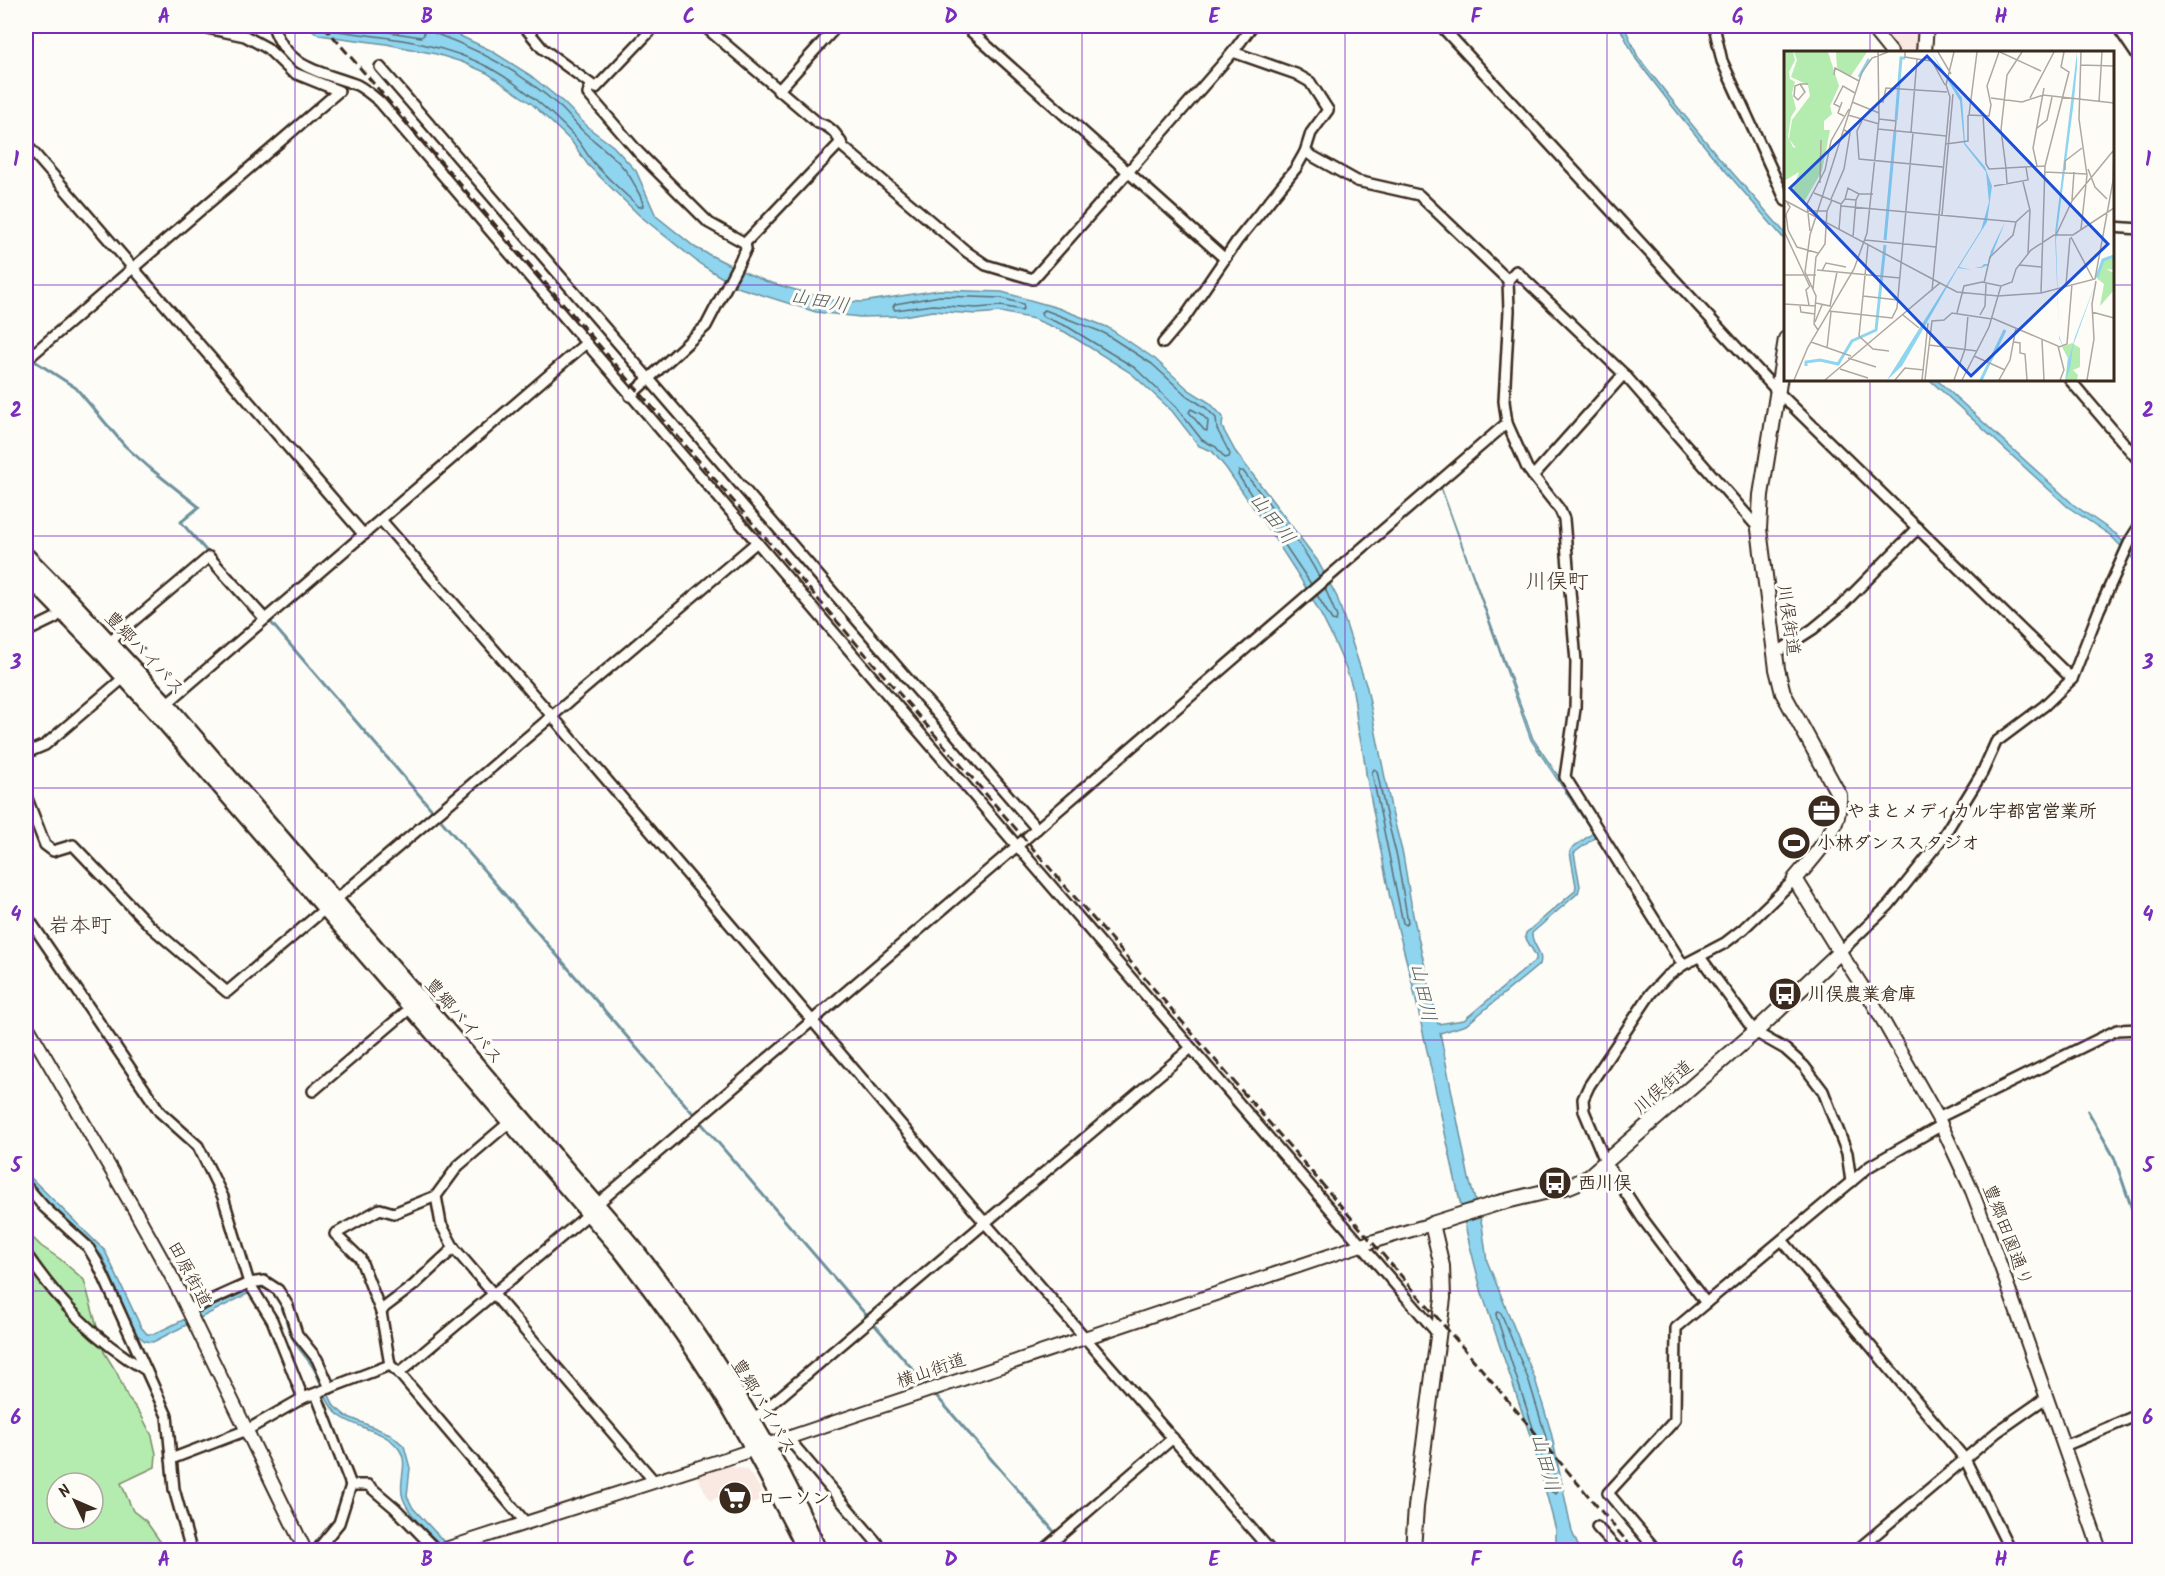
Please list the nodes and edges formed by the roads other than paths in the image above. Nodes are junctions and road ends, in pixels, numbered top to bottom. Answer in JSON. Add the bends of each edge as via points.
{"nodes":[{"id":1,"x":197,"y":26,"type":"edge"},
{"id":2,"x":524,"y":26,"type":"edge"},
{"id":3,"x":655,"y":26,"type":"edge"},
{"id":4,"x":704,"y":26,"type":"edge"},
{"id":5,"x":837,"y":26,"type":"edge"},
{"id":6,"x":965,"y":26,"type":"edge"},
{"id":7,"x":1252,"y":26,"type":"edge"},
{"id":8,"x":1441,"y":26,"type":"edge"},
{"id":9,"x":1714,"y":26,"type":"edge"},
{"id":10,"x":1870,"y":26,"type":"edge"},
{"id":11,"x":1926,"y":26,"type":"edge"},
{"id":12,"x":2117,"y":26,"type":"edge"},
{"id":13,"x":274,"y":28,"type":"edge"},
{"id":14,"x":1890,"y":51,"type":"edge"},
{"id":15,"x":1924,"y":51,"type":"edge"},
{"id":16,"x":1233,"y":52,"type":"junction"},
{"id":17,"x":2139,"y":60,"type":"edge"},
{"id":18,"x":380,"y":67,"type":"dead end"},
{"id":19,"x":590,"y":84,"type":"junction"},
{"id":20,"x":778,"y":91,"type":"junction"},
{"id":21,"x":841,"y":142,"type":"junction"},
{"id":22,"x":26,"y":144,"type":"edge"},
{"id":23,"x":1305,"y":152,"type":"junction"},
{"id":24,"x":1128,"y":172,"type":"junction"},
{"id":25,"x":1784,"y":199,"type":"edge"},
{"id":26,"x":2114,"y":227,"type":"edge"},
{"id":27,"x":2139,"y":229,"type":"edge"},
{"id":28,"x":745,"y":246,"type":"junction"},
{"id":29,"x":1224,"y":258,"type":"junction"},
{"id":30,"x":133,"y":268,"type":"junction"},
{"id":31,"x":1508,"y":280,"type":"junction"},
{"id":32,"x":1163,"y":343,"type":"dead end"},
{"id":33,"x":585,"y":344,"type":"junction"},
{"id":34,"x":1784,"y":346,"type":"edge"},
{"id":35,"x":26,"y":360,"type":"edge"},
{"id":36,"x":1624,"y":374,"type":"junction"},
{"id":37,"x":649,"y":380,"type":"junction"},
{"id":38,"x":2071,"y":381,"type":"edge"},
{"id":39,"x":1777,"y":391,"type":"junction"},
{"id":40,"x":630,"y":396,"type":"junction"},
{"id":41,"x":1507,"y":423,"type":"junction"},
{"id":42,"x":2139,"y":462,"type":"edge"},
{"id":43,"x":1533,"y":476,"type":"junction"},
{"id":44,"x":381,"y":520,"type":"junction"},
{"id":45,"x":2139,"y":525,"type":"edge"},
{"id":46,"x":1918,"y":528,"type":"junction"},
{"id":47,"x":1759,"y":529,"type":"junction"},
{"id":48,"x":364,"y":535,"type":"junction"},
{"id":49,"x":757,"y":542,"type":"junction"},
{"id":50,"x":26,"y":556,"type":"edge"},
{"id":51,"x":26,"y":574,"type":"edge"},
{"id":52,"x":68,"y":607,"type":"junction"},
{"id":53,"x":265,"y":619,"type":"junction"},
{"id":54,"x":26,"y":632,"type":"edge"},
{"id":55,"x":104,"y":647,"type":"junction"},
{"id":56,"x":1775,"y":652,"type":"junction"},
{"id":57,"x":129,"y":674,"type":"junction"},
{"id":58,"x":2072,"y":679,"type":"junction"},
{"id":59,"x":161,"y":708,"type":"junction"},
{"id":60,"x":552,"y":717,"type":"junction"},
{"id":61,"x":26,"y":753,"type":"edge"},
{"id":62,"x":26,"y":796,"type":"edge"},
{"id":63,"x":1037,"y":829,"type":"junction"},
{"id":64,"x":1017,"y":846,"type":"junction"},
{"id":65,"x":1795,"y":879,"type":"junction"},
{"id":66,"x":331,"y":905,"type":"junction"},
{"id":67,"x":26,"y":915,"type":"edge"},
{"id":68,"x":1840,"y":952,"type":"junction"},
{"id":69,"x":1700,"y":957,"type":"junction"},
{"id":70,"x":1683,"y":965,"type":"junction"},
{"id":71,"x":416,"y":1003,"type":"junction"},
{"id":72,"x":813,"y":1021,"type":"junction"},
{"id":73,"x":26,"y":1024,"type":"edge"},
{"id":74,"x":2137,"y":1029,"type":"edge"},
{"id":75,"x":1755,"y":1032,"type":"junction"},
{"id":76,"x":2139,"y":1039,"type":"edge"},
{"id":77,"x":1191,"y":1048,"type":"junction"},
{"id":78,"x":313,"y":1091,"type":"dead end"},
{"id":79,"x":515,"y":1118,"type":"junction"},
{"id":80,"x":1940,"y":1122,"type":"junction"},
{"id":81,"x":1605,"y":1161,"type":"junction"},
{"id":82,"x":1851,"y":1182,"type":"junction"},
{"id":83,"x":26,"y":1186,"type":"edge"},
{"id":84,"x":436,"y":1196,"type":"junction"},
{"id":85,"x":593,"y":1209,"type":"junction"},
{"id":86,"x":986,"y":1224,"type":"junction"},
{"id":87,"x":1432,"y":1224,"type":"junction"},
{"id":88,"x":1782,"y":1240,"type":"junction"},
{"id":89,"x":1361,"y":1245,"type":"junction"},
{"id":90,"x":454,"y":1248,"type":"junction"},
{"id":91,"x":26,"y":1254,"type":"edge"},
{"id":92,"x":249,"y":1283,"type":"junction"},
{"id":93,"x":492,"y":1293,"type":"junction"},
{"id":94,"x":1706,"y":1303,"type":"junction"},
{"id":95,"x":189,"y":1310,"type":"junction"},
{"id":96,"x":381,"y":1312,"type":"junction"},
{"id":97,"x":1438,"y":1334,"type":"junction"},
{"id":98,"x":1086,"y":1337,"type":"junction"},
{"id":99,"x":390,"y":1365,"type":"junction"},
{"id":100,"x":146,"y":1370,"type":"junction"},
{"id":101,"x":399,"y":1373,"type":"junction"},
{"id":102,"x":330,"y":1388,"type":"junction"},
{"id":103,"x":316,"y":1394,"type":"junction"},
{"id":104,"x":2047,"y":1397,"type":"junction"},
{"id":105,"x":303,"y":1398,"type":"junction"},
{"id":106,"x":2139,"y":1414,"type":"edge"},
{"id":107,"x":747,"y":1424,"type":"junction"},
{"id":108,"x":247,"y":1430,"type":"junction"},
{"id":109,"x":787,"y":1437,"type":"junction"},
{"id":110,"x":1173,"y":1438,"type":"junction"},
{"id":111,"x":2064,"y":1446,"type":"junction"},
{"id":112,"x":759,"y":1447,"type":"junction"},
{"id":113,"x":171,"y":1459,"type":"junction"},
{"id":114,"x":1965,"y":1459,"type":"junction"},
{"id":115,"x":654,"y":1481,"type":"junction"},
{"id":116,"x":351,"y":1485,"type":"junction"},
{"id":117,"x":526,"y":1523,"type":"junction"},
{"id":118,"x":1597,"y":1527,"type":"dead end"},
{"id":119,"x":191,"y":1551,"type":"edge"},
{"id":120,"x":305,"y":1551,"type":"edge"},
{"id":121,"x":317,"y":1551,"type":"edge"},
{"id":122,"x":436,"y":1551,"type":"edge"},
{"id":123,"x":442,"y":1551,"type":"edge"},
{"id":124,"x":805,"y":1551,"type":"edge"},
{"id":125,"x":818,"y":1551,"type":"edge"},
{"id":126,"x":883,"y":1551,"type":"edge"},
{"id":127,"x":1043,"y":1551,"type":"edge"},
{"id":128,"x":1270,"y":1551,"type":"edge"},
{"id":129,"x":1413,"y":1551,"type":"edge"},
{"id":130,"x":1618,"y":1551,"type":"edge"},
{"id":131,"x":1656,"y":1551,"type":"edge"},
{"id":132,"x":1857,"y":1551,"type":"edge"},
{"id":133,"x":2010,"y":1551,"type":"edge"},
{"id":134,"x":2100,"y":1551,"type":"edge"}],
"edges":[{"from":1,"to":30,"type":"street","via":[[245,36],[267,48],[292,72],[339,92]]},
{"from":2,"to":19,"type":"street","via":[[542,48]]},
{"from":3,"to":19,"type":"street","via":[[596,88]]},
{"from":4,"to":20,"type":"street"},
{"from":5,"to":20,"type":"street"},
{"from":6,"to":24,"type":"street"},
{"from":7,"to":16,"type":"street"},
{"from":8,"to":39,"type":"street"},
{"from":9,"to":25,"type":"street","via":[[1722,61]]},
{"from":10,"to":14,"type":"street"},
{"from":11,"to":15,"type":"main road"},
{"from":12,"to":17,"type":"street"},
{"from":13,"to":33,"type":"street","via":[[287,52],[298,62],[315,72],[360,86],[380,102]]},
{"from":16,"to":23,"type":"street","via":[[1310,82],[1328,110],[1311,133]]},
{"from":16,"to":24,"type":"street"},
{"from":18,"to":37,"type":"street"},
{"from":19,"to":28,"type":"street","via":[[588,94],[639,153],[709,223]]},
{"from":20,"to":21,"type":"street","via":[[818,123],[828,126]]},
{"from":21,"to":24,"type":"street","via":[[967,252],[986,265],[1032,279]]},
{"from":21,"to":28,"type":"street"},
{"from":22,"to":30,"type":"street"},
{"from":23,"to":29,"type":"street"},
{"from":23,"to":31,"type":"street","via":[[1357,181],[1419,195]]},
{"from":24,"to":29,"type":"street"},
{"from":26,"to":27,"type":"street"},
{"from":28,"to":37,"type":"street","via":[[706,326]]},
{"from":29,"to":32,"type":"street"},
{"from":30,"to":35,"type":"street"},
{"from":30,"to":48,"type":"street"},
{"from":31,"to":36,"type":"street","via":[[1516,271]]},
{"from":31,"to":41,"type":"street","via":[[1504,401]]},
{"from":33,"to":40,"type":"street"},
{"from":33,"to":44,"type":"street"},
{"from":34,"to":39,"type":"main road","name":"川俣街道"},
{"from":36,"to":43,"type":"street"},
{"from":36,"to":47,"type":"street"},
{"from":37,"to":40,"type":"street"},
{"from":37,"to":63,"type":"street"},
{"from":38,"to":42,"type":"street"},
{"from":39,"to":46,"type":"street"},
{"from":39,"to":47,"type":"main road","name":"川俣街道"},
{"from":40,"to":49,"type":"street"},
{"from":41,"to":43,"type":"street"},
{"from":41,"to":63,"type":"street"},
{"from":43,"to":70,"type":"street","via":[[1564,519],[1576,662],[1575,709],[1565,777]]},
{"from":44,"to":48,"type":"street"},
{"from":44,"to":60,"type":"street"},
{"from":45,"to":58,"type":"street"},
{"from":46,"to":56,"type":"street","via":[[1841,606]]},
{"from":46,"to":58,"type":"street"},
{"from":47,"to":56,"type":"main road","name":"川俣街道"},
{"from":48,"to":53,"type":"street"},
{"from":49,"to":60,"type":"street"},
{"from":49,"to":64,"type":"street"},
{"from":50,"to":52,"type":"main road","name":"豊郷バイパス"},
{"from":51,"to":52,"type":"main road","name":"豊郷バイパス"},
{"from":52,"to":54,"type":"street"},
{"from":52,"to":55,"type":"main road","name":"豊郷バイパス"},
{"from":53,"to":55,"type":"street","via":[[208,557]]},
{"from":53,"to":59,"type":"street"},
{"from":55,"to":57,"type":"main road","name":"豊郷バイパス"},
{"from":56,"to":65,"type":"main road","name":"川俣街道","via":[[1789,707],[1839,795],[1837,823]]},
{"from":57,"to":59,"type":"main road","name":"豊郷バイパス"},
{"from":57,"to":61,"type":"street","via":[[45,745]]},
{"from":58,"to":68,"type":"street","via":[[1996,742],[1941,840],[1889,905]]},
{"from":59,"to":66,"type":"main road","name":"豊郷バイパス"},
{"from":60,"to":66,"type":"street"},
{"from":60,"to":72,"type":"street"},
{"from":62,"to":66,"type":"street","via":[[45,845],[52,851],[73,845],[150,927],[227,993]]},
{"from":63,"to":64,"type":"street"},
{"from":64,"to":72,"type":"street"},
{"from":64,"to":77,"type":"street"},
{"from":65,"to":68,"type":"main road"},
{"from":65,"to":69,"type":"street","name":"川俣街道","via":[[1743,929]]},
{"from":66,"to":71,"type":"main road","name":"豊郷バイパス"},
{"from":67,"to":92,"type":"street","via":[[160,1112],[198,1146],[223,1197]]},
{"from":68,"to":75,"type":"main road","name":"川俣街道"},
{"from":68,"to":80,"type":"street","name":"豊郷田園通り"},
{"from":69,"to":70,"type":"street","name":"川俣街道"},
{"from":69,"to":75,"type":"street"},
{"from":70,"to":81,"type":"street","name":"川俣街道","via":[[1651,993],[1583,1099],[1584,1111]]},
{"from":71,"to":78,"type":"street"},
{"from":71,"to":79,"type":"main road","name":"豊郷バイパス"},
{"from":72,"to":85,"type":"street"},
{"from":72,"to":86,"type":"street"},
{"from":73,"to":95,"type":"street","name":"田原街道"},
{"from":74,"to":76,"type":"street"},
{"from":74,"to":80,"type":"street","via":[[2117,1030]]},
{"from":75,"to":81,"type":"main road","name":"川俣街道"},
{"from":75,"to":82,"type":"street","via":[[1785,1049],[1823,1091],[1847,1153]]},
{"from":77,"to":86,"type":"street"},
{"from":77,"to":89,"type":"street"},
{"from":79,"to":84,"type":"street","via":[[458,1166]]},
{"from":79,"to":85,"type":"main road","name":"豊郷バイパス"},
{"from":80,"to":82,"type":"street"},
{"from":80,"to":104,"type":"street","name":"豊郷田園通り","via":[[1972,1191]]},
{"from":81,"to":87,"type":"main road","name":"川俣街道","via":[[1579,1183]]},
{"from":81,"to":94,"type":"street"},
{"from":82,"to":88,"type":"street"},
{"from":83,"to":100,"type":"street","via":[[88,1246]]},
{"from":84,"to":90,"type":"street","via":[[441,1224]]},
{"from":84,"to":96,"type":"street","via":[[394,1213],[380,1209],[335,1234],[360,1258]]},
{"from":85,"to":93,"type":"street"},
{"from":85,"to":107,"type":"main road","name":"豊郷バイパス"},
{"from":86,"to":98,"type":"street"},
{"from":86,"to":107,"type":"street"},
{"from":87,"to":89,"type":"street","name":"横山街道"},
{"from":87,"to":97,"type":"main road","via":[[1443,1283]]},
{"from":88,"to":94,"type":"street"},
{"from":88,"to":114,"type":"street"},
{"from":89,"to":97,"type":"street"},
{"from":89,"to":98,"type":"street","name":"横山街道"},
{"from":90,"to":93,"type":"street"},
{"from":90,"to":96,"type":"street"},
{"from":91,"to":100,"type":"street","via":[[80,1322]]},
{"from":92,"to":95,"type":"street"},
{"from":92,"to":102,"type":"street","via":[[264,1281],[278,1290],[297,1334],[316,1359]]},
{"from":92,"to":105,"type":"street","via":[[272,1320]]},
{"from":93,"to":101,"type":"street"},
{"from":93,"to":115,"type":"street"},
{"from":94,"to":131,"type":"street","via":[[1676,1328],[1675,1420],[1608,1493]]},
{"from":95,"to":108,"type":"street","name":"田原街道"},
{"from":96,"to":99,"type":"street"},
{"from":97,"to":129,"type":"main road"},
{"from":98,"to":109,"type":"street","name":"横山街道"},
{"from":98,"to":110,"type":"street"},
{"from":99,"to":101,"type":"street"},
{"from":99,"to":102,"type":"street"},
{"from":100,"to":113,"type":"street","via":[[167,1416]]},
{"from":101,"to":117,"type":"street"},
{"from":102,"to":103,"type":"street"},
{"from":103,"to":105,"type":"street"},
{"from":103,"to":116,"type":"street"},
{"from":104,"to":111,"type":"street","name":"豊郷田園通り"},
{"from":104,"to":114,"type":"street"},
{"from":105,"to":108,"type":"street"},
{"from":106,"to":111,"type":"street"},
{"from":107,"to":112,"type":"main road","name":"豊郷バイパス"},
{"from":108,"to":113,"type":"street"},
{"from":108,"to":120,"type":"street","name":"田原街道"},
{"from":109,"to":112,"type":"street","name":"横山街道"},
{"from":109,"to":126,"type":"street"},
{"from":110,"to":127,"type":"street"},
{"from":110,"to":128,"type":"street"},
{"from":111,"to":134,"type":"street","name":"豊郷田園通り"},
{"from":112,"to":115,"type":"street","name":"横山街道"},
{"from":112,"to":124,"type":"main road","name":"豊郷バイパス"},
{"from":112,"to":125,"type":"main road","name":"豊郷バイパス","via":[[786,1481]]},
{"from":113,"to":119,"type":"street","via":[[174,1489]]},
{"from":114,"to":132,"type":"street"},
{"from":114,"to":133,"type":"street"},
{"from":115,"to":117,"type":"street","name":"横山街道"},
{"from":116,"to":121,"type":"street","via":[[339,1523]]},
{"from":116,"to":122,"type":"street","via":[[368,1485]]},
{"from":117,"to":123,"type":"street","name":"横山街道"},
{"from":118,"to":130,"type":"street"}]}
